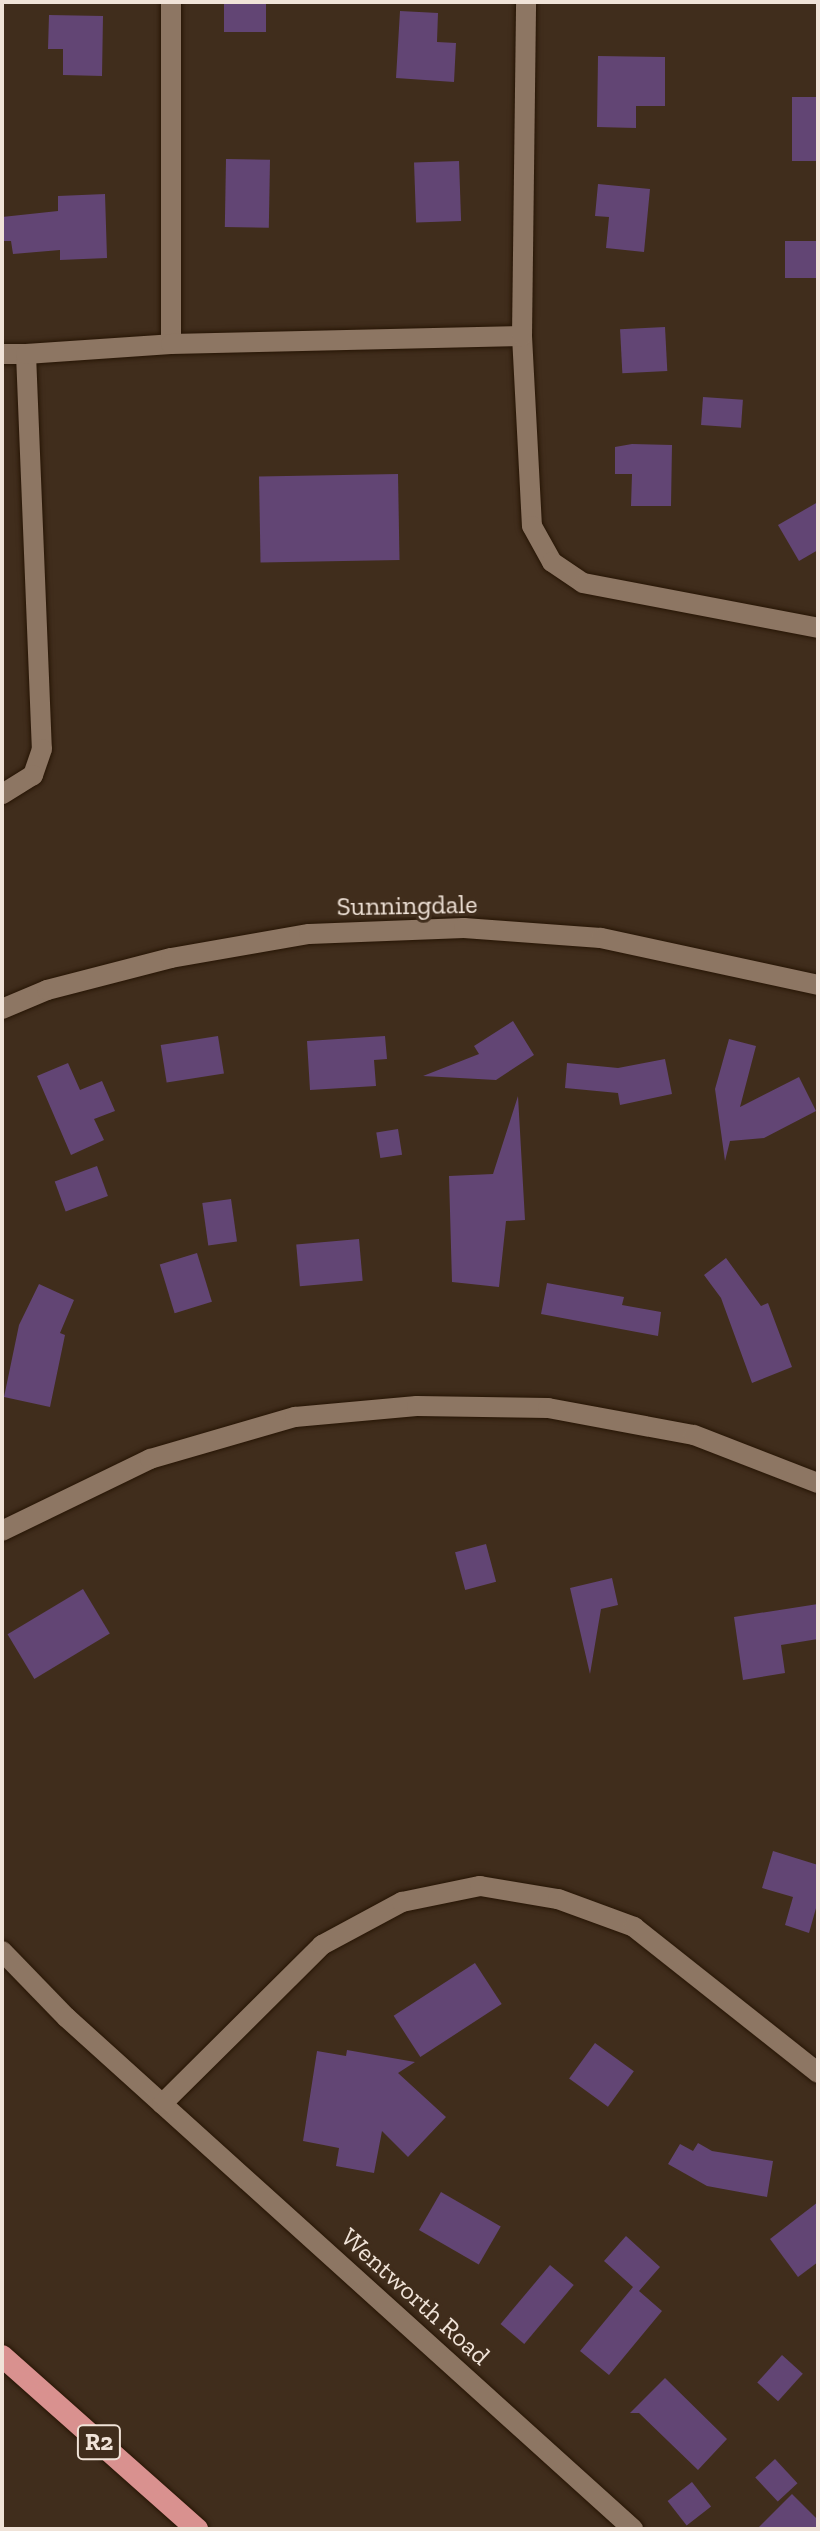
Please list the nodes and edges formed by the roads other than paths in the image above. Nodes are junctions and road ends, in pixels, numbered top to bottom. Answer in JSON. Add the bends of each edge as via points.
{"nodes":[{"id":1,"x":171,"y":2,"type":"edge"},
{"id":2,"x":526,"y":2,"type":"edge"},
{"id":3,"x":522,"y":336,"type":"junction"},
{"id":4,"x":171,"y":344,"type":"junction"},
{"id":5,"x":2,"y":354,"type":"edge"},
{"id":6,"x":26,"y":354,"type":"junction"},
{"id":7,"x":818,"y":628,"type":"edge"},
{"id":8,"x":2,"y":794,"type":"edge"},
{"id":9,"x":818,"y":985,"type":"edge"},
{"id":10,"x":2,"y":1009,"type":"edge"},
{"id":11,"x":818,"y":1483,"type":"edge"},
{"id":12,"x":2,"y":1531,"type":"edge"},
{"id":13,"x":2,"y":1951,"type":"edge"},
{"id":14,"x":818,"y":2073,"type":"edge"},
{"id":15,"x":162,"y":2104,"type":"junction"},
{"id":16,"x":2,"y":2356,"type":"edge"},
{"id":17,"x":197,"y":2529,"type":"edge"},
{"id":18,"x":633,"y":2529,"type":"edge"}],
"edges":[{"from":1,"to":4,"type":"street"},
{"from":2,"to":3,"type":"street"},
{"from":3,"to":4,"type":"street"},
{"from":3,"to":7,"type":"street","via":[[532,526],[552,562],[583,583]]},
{"from":4,"to":6,"type":"street"},
{"from":5,"to":6,"type":"street"},
{"from":6,"to":8,"type":"street","via":[[42,749],[33,775]]},
{"from":9,"to":10,"type":"street","name":"Sunningdale","via":[[601,938],[464,928],[309,934],[47,990]]},
{"from":11,"to":12,"type":"street","via":[[694,1435],[548,1408],[417,1406],[295,1417],[150,1459]]},
{"from":13,"to":15,"type":"street","name":"Wentworth Road"},
{"from":14,"to":15,"type":"street","via":[[634,1927],[558,1899],[480,1886],[402,1902],[322,1945]]},
{"from":15,"to":18,"type":"street","name":"Wentworth Road"},
{"from":16,"to":17,"type":"highway","number":"R2"}]}
